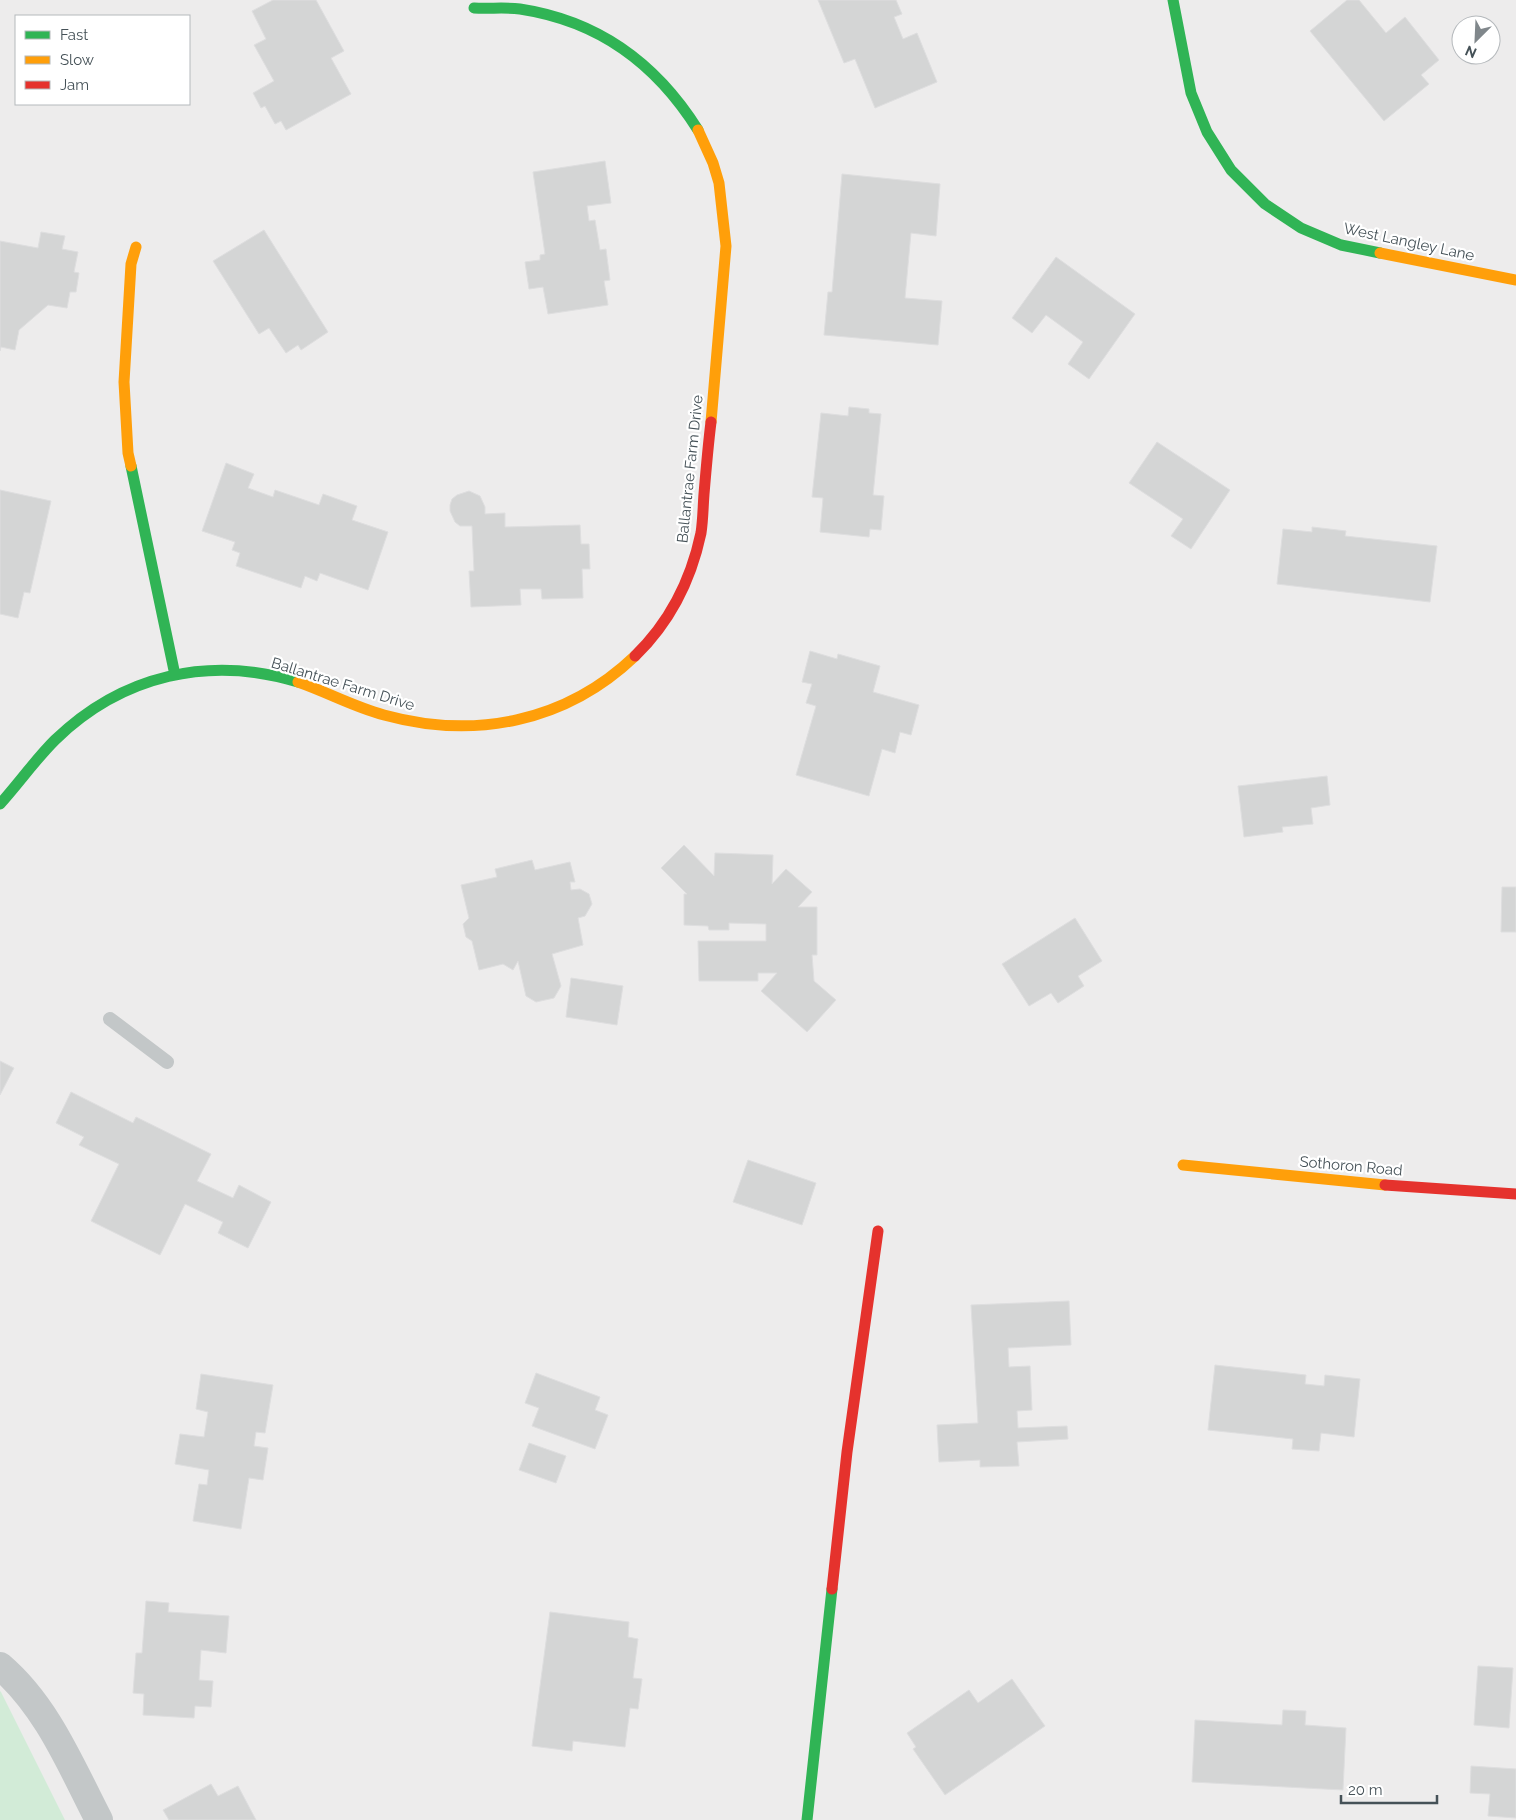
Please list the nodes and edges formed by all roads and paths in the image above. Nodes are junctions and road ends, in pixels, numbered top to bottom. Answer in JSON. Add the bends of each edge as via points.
{"nodes":[{"id":1,"x":1173,"y":0,"type":"edge"},
{"id":2,"x":474,"y":8,"type":"dead end"},
{"id":3,"x":136,"y":247,"type":"dead end"},
{"id":4,"x":1516,"y":280,"type":"edge"},
{"id":5,"x":175,"y":675,"type":"junction"},
{"id":6,"x":0,"y":804,"type":"edge"},
{"id":7,"x":110,"y":1019,"type":"dead end"},
{"id":8,"x":167,"y":1062,"type":"dead end"},
{"id":9,"x":1183,"y":1165,"type":"dead end"},
{"id":10,"x":1516,"y":1194,"type":"edge"},
{"id":11,"x":878,"y":1231,"type":"dead end"},
{"id":12,"x":0,"y":1666,"type":"edge"},
{"id":13,"x":99,"y":1820,"type":"edge"},
{"id":14,"x":807,"y":1820,"type":"edge"}],
"edges":[{"from":1,"to":4,"type":"street","name":"West Langley Lane","via":[[1191,93],[1207,132],[1231,170],[1265,204],[1301,228],[1341,245]]},
{"from":2,"to":5,"type":"street","name":"Ballantrae Farm Drive","via":[[519,9],[563,19],[603,35],[639,60],[670,89],[694,122],[713,163],[723,203],[726,246],[701,531],[690,572],[671,612],[642,650],[608,681],[572,702],[516,722],[476,727],[429,725],[383,715],[287,679],[244,671]]},
{"from":3,"to":5,"type":"street","via":[[131,264],[124,382],[128,453]]},
{"from":5,"to":6,"type":"street","name":"Ballantrae Farm Drive","via":[[128,690],[90,710],[55,740]]},
{"from":7,"to":8,"type":"lane"},
{"from":9,"to":10,"type":"street","name":"Sothoron Road"},
{"from":11,"to":14,"type":"street","via":[[847,1452]]},
{"from":12,"to":13,"type":"street","via":[[47,1720]]}]}
